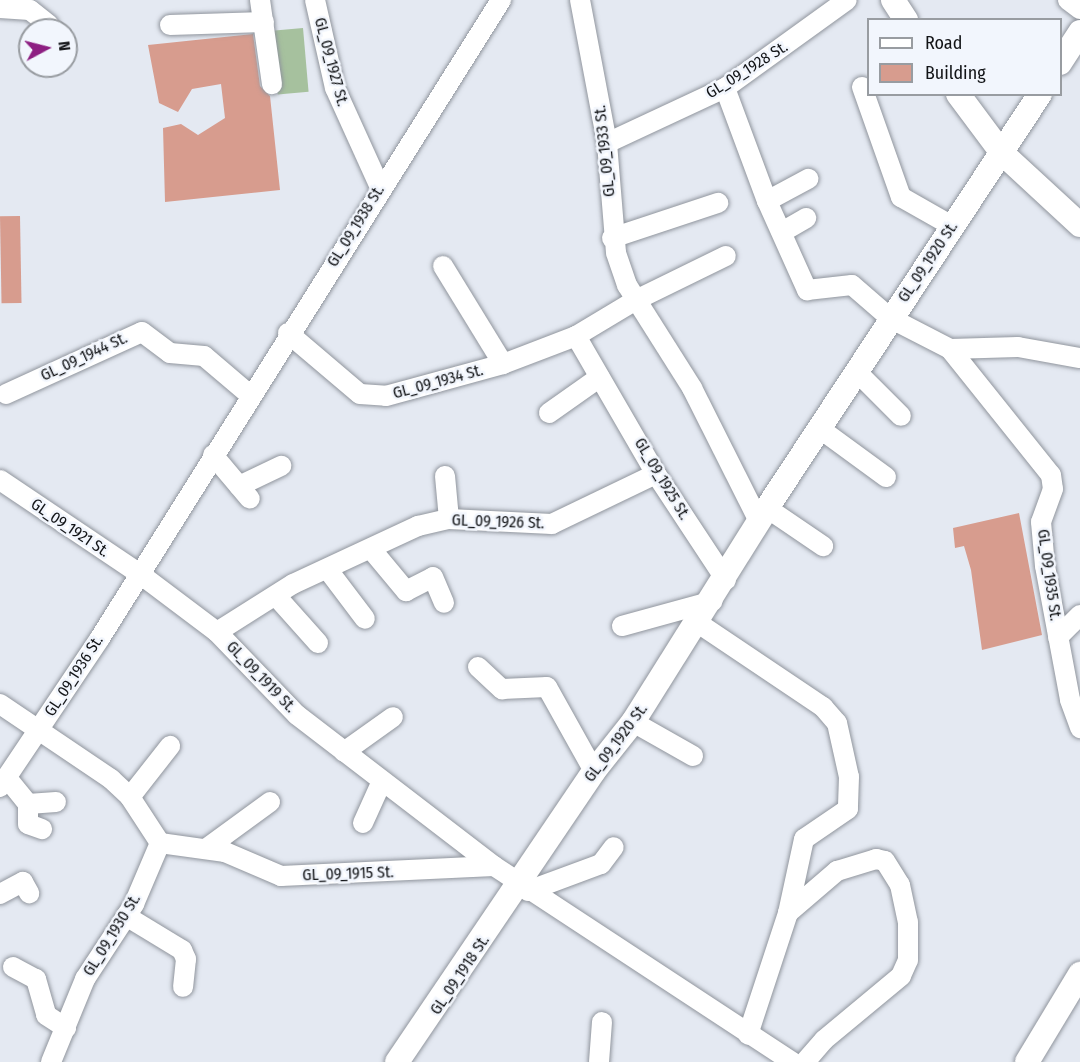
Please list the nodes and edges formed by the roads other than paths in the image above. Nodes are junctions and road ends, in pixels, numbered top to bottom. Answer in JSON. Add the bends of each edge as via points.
{"nodes":[{"id":1,"x":260,"y":0,"type":"edge"},
{"id":2,"x":315,"y":0,"type":"edge"},
{"id":3,"x":501,"y":0,"type":"edge"},
{"id":4,"x":580,"y":0,"type":"edge"},
{"id":5,"x":847,"y":0,"type":"edge"},
{"id":6,"x":893,"y":0,"type":"edge"},
{"id":7,"x":1068,"y":0,"type":"edge"},
{"id":8,"x":0,"y":8,"type":"edge"},
{"id":9,"x":1080,"y":9,"type":"edge"},
{"id":10,"x":40,"y":18,"type":"edge"},
{"id":11,"x":905,"y":18,"type":"edge"},
{"id":12,"x":264,"y":22,"type":"junction"},
{"id":13,"x":170,"y":26,"type":"dead end"},
{"id":14,"x":1080,"y":32,"type":"edge"},
{"id":15,"x":1062,"y":60,"type":"edge"},
{"id":16,"x":272,"y":84,"type":"dead end"},
{"id":17,"x":862,"y":87,"type":"dead end"},
{"id":18,"x":725,"y":88,"type":"junction"},
{"id":19,"x":959,"y":96,"type":"edge"},
{"id":20,"x":1039,"y":96,"type":"edge"},
{"id":21,"x":607,"y":143,"type":"junction"},
{"id":22,"x":1002,"y":153,"type":"junction"},
{"id":23,"x":808,"y":179,"type":"dead end"},
{"id":24,"x":380,"y":188,"type":"junction"},
{"id":25,"x":767,"y":201,"type":"junction"},
{"id":26,"x":718,"y":203,"type":"dead end"},
{"id":27,"x":806,"y":218,"type":"dead end"},
{"id":28,"x":1080,"y":225,"type":"edge"},
{"id":29,"x":952,"y":226,"type":"junction"},
{"id":30,"x":782,"y":232,"type":"junction"},
{"id":31,"x":612,"y":238,"type":"junction"},
{"id":32,"x":726,"y":256,"type":"dead end"},
{"id":33,"x":443,"y":266,"type":"dead end"},
{"id":34,"x":636,"y":300,"type":"junction"},
{"id":35,"x":890,"y":318,"type":"junction"},
{"id":36,"x":288,"y":333,"type":"junction"},
{"id":37,"x":576,"y":336,"type":"junction"},
{"id":38,"x":951,"y":349,"type":"junction"},
{"id":39,"x":1080,"y":358,"type":"edge"},
{"id":40,"x":503,"y":364,"type":"junction"},
{"id":41,"x":857,"y":372,"type":"junction"},
{"id":42,"x":600,"y":376,"type":"junction"},
{"id":43,"x":6,"y":394,"type":"dead end"},
{"id":44,"x":250,"y":395,"type":"junction"},
{"id":45,"x":549,"y":413,"type":"dead end"},
{"id":46,"x":900,"y":416,"type":"dead end"},
{"id":47,"x":819,"y":428,"type":"junction"},
{"id":48,"x":213,"y":455,"type":"junction"},
{"id":49,"x":281,"y":466,"type":"dead end"},
{"id":50,"x":656,"y":474,"type":"junction"},
{"id":51,"x":444,"y":476,"type":"dead end"},
{"id":52,"x":886,"y":477,"type":"dead end"},
{"id":53,"x":0,"y":480,"type":"edge"},
{"id":54,"x":763,"y":516,"type":"junction"},
{"id":55,"x":449,"y":519,"type":"junction"},
{"id":56,"x":823,"y":546,"type":"dead end"},
{"id":57,"x":371,"y":549,"type":"junction"},
{"id":58,"x":327,"y":570,"type":"junction"},
{"id":59,"x":140,"y":574,"type":"junction"},
{"id":60,"x":726,"y":580,"type":"junction"},
{"id":61,"x":276,"y":596,"type":"junction"},
{"id":62,"x":713,"y":601,"type":"junction"},
{"id":63,"x":444,"y":603,"type":"dead end"},
{"id":64,"x":1080,"y":615,"type":"edge"},
{"id":65,"x":365,"y":619,"type":"dead end"},
{"id":66,"x":698,"y":623,"type":"junction"},
{"id":67,"x":622,"y":626,"type":"dead end"},
{"id":68,"x":218,"y":632,"type":"junction"},
{"id":69,"x":1058,"y":637,"type":"junction"},
{"id":70,"x":318,"y":643,"type":"dead end"},
{"id":71,"x":478,"y":667,"type":"dead end"},
{"id":72,"x":0,"y":704,"type":"edge"},
{"id":73,"x":393,"y":717,"type":"dead end"},
{"id":74,"x":633,"y":723,"type":"junction"},
{"id":75,"x":1080,"y":728,"type":"edge"},
{"id":76,"x":38,"y":731,"type":"junction"},
{"id":77,"x":170,"y":746,"type":"dead end"},
{"id":78,"x":344,"y":752,"type":"junction"},
{"id":79,"x":693,"y":756,"type":"dead end"},
{"id":80,"x":594,"y":771,"type":"junction"},
{"id":81,"x":382,"y":781,"type":"junction"},
{"id":82,"x":3,"y":782,"type":"edge"},
{"id":83,"x":130,"y":797,"type":"junction"},
{"id":84,"x":56,"y":802,"type":"dead end"},
{"id":85,"x":270,"y":802,"type":"dead end"},
{"id":86,"x":28,"y":804,"type":"junction"},
{"id":87,"x":363,"y":823,"type":"dead end"},
{"id":88,"x":42,"y":828,"type":"dead end"},
{"id":89,"x":160,"y":843,"type":"junction"},
{"id":90,"x":207,"y":848,"type":"junction"},
{"id":91,"x":614,"y":848,"type":"dead end"},
{"id":92,"x":494,"y":866,"type":"junction"},
{"id":93,"x":524,"y":888,"type":"junction"},
{"id":94,"x":29,"y":893,"type":"dead end"},
{"id":95,"x":0,"y":894,"type":"edge"},
{"id":96,"x":788,"y":913,"type":"junction"},
{"id":97,"x":126,"y":916,"type":"junction"},
{"id":98,"x":14,"y":967,"type":"dead end"},
{"id":99,"x":1080,"y":974,"type":"edge"},
{"id":100,"x":183,"y":987,"type":"dead end"},
{"id":101,"x":602,"y":1022,"type":"dead end"},
{"id":102,"x":66,"y":1028,"type":"junction"},
{"id":103,"x":748,"y":1035,"type":"junction"},
{"id":104,"x":51,"y":1062,"type":"edge"},
{"id":105,"x":397,"y":1062,"type":"edge"},
{"id":106,"x":599,"y":1062,"type":"edge"},
{"id":107,"x":792,"y":1062,"type":"edge"},
{"id":108,"x":805,"y":1062,"type":"edge"},
{"id":109,"x":1027,"y":1062,"type":"edge"}],
"edges":[{"from":1,"to":12,"type":"street"},
{"from":2,"to":24,"type":"street","name":"GL_09_1927 St.","via":[[335,88]]},
{"from":3,"to":24,"type":"street","name":"GL_09_1938 St."},
{"from":4,"to":21,"type":"street","name":"GL_09_1933 St."},
{"from":5,"to":18,"type":"street","name":"GL_09_1928 St."},
{"from":6,"to":11,"type":"main road"},
{"from":7,"to":9,"type":"street"},
{"from":8,"to":10,"type":"street","via":[[30,10]]},
{"from":12,"to":13,"type":"street"},
{"from":12,"to":16,"type":"street"},
{"from":14,"to":15,"type":"main road"},
{"from":17,"to":29,"type":"street","via":[[901,197]]},
{"from":18,"to":21,"type":"street","name":"GL_09_1928 St."},
{"from":18,"to":25,"type":"street"},
{"from":19,"to":22,"type":"main road"},
{"from":20,"to":22,"type":"main road","name":"GL_09_1920 St."},
{"from":21,"to":31,"type":"street","name":"GL_09_1933 St."},
{"from":22,"to":28,"type":"main road"},
{"from":22,"to":29,"type":"main road","name":"GL_09_1920 St."},
{"from":23,"to":25,"type":"street"},
{"from":24,"to":36,"type":"street","name":"GL_09_1938 St."},
{"from":25,"to":30,"type":"street"},
{"from":26,"to":31,"type":"street"},
{"from":27,"to":30,"type":"street"},
{"from":29,"to":35,"type":"main road","name":"GL_09_1920 St."},
{"from":30,"to":35,"type":"street","via":[[807,290],[852,285]]},
{"from":31,"to":34,"type":"street","name":"GL_09_1933 St."},
{"from":32,"to":34,"type":"street"},
{"from":33,"to":40,"type":"street","name":"GL_09_1934 St."},
{"from":34,"to":37,"type":"street","name":"GL_09_1934 St."},
{"from":34,"to":54,"type":"street","name":"GL_09_1933 St.","via":[[692,388]]},
{"from":35,"to":38,"type":"street"},
{"from":35,"to":41,"type":"main road","name":"GL_09_1920 St."},
{"from":36,"to":40,"type":"street","name":"GL_09_1934 St.","via":[[360,394],[372,398]]},
{"from":36,"to":44,"type":"street","name":"GL_09_1938 St."},
{"from":37,"to":40,"type":"street","name":"GL_09_1934 St."},
{"from":37,"to":42,"type":"street","name":"GL_09_1925 St."},
{"from":38,"to":39,"type":"street","via":[[1018,347]]},
{"from":38,"to":69,"type":"street","name":"GL_09_1935 St.","via":[[1051,475],[1053,489],[1041,522]]},
{"from":41,"to":46,"type":"street"},
{"from":41,"to":47,"type":"main road","name":"GL_09_1920 St."},
{"from":42,"to":45,"type":"street"},
{"from":42,"to":50,"type":"street","name":"GL_09_1925 St."},
{"from":43,"to":44,"type":"street","name":"GL_09_1944 St.","via":[[142,332],[170,353],[204,356]]},
{"from":44,"to":48,"type":"street","name":"GL_09_1938 St."},
{"from":47,"to":52,"type":"street"},
{"from":47,"to":54,"type":"main road","name":"GL_09_1920 St."},
{"from":48,"to":49,"type":"street","via":[[245,493]]},
{"from":48,"to":59,"type":"street","name":"GL_09_1938 St."},
{"from":50,"to":55,"type":"street","name":"GL_09_1926 St.","via":[[552,524]]},
{"from":50,"to":60,"type":"street","name":"GL_09_1925 St."},
{"from":51,"to":55,"type":"street"},
{"from":53,"to":59,"type":"street","name":"GL_09_1921 St."},
{"from":54,"to":56,"type":"street"},
{"from":54,"to":60,"type":"main road","name":"GL_09_1920 St."},
{"from":55,"to":57,"type":"street","name":"GL_09_1926 St.","via":[[418,526]]},
{"from":57,"to":58,"type":"street","name":"GL_09_1926 St."},
{"from":57,"to":63,"type":"street","via":[[406,591],[433,577]]},
{"from":58,"to":61,"type":"street","name":"GL_09_1926 St."},
{"from":58,"to":65,"type":"street"},
{"from":59,"to":68,"type":"street","name":"GL_09_1919 St."},
{"from":59,"to":76,"type":"street","name":"GL_09_1936 St."},
{"from":60,"to":62,"type":"main road","name":"GL_09_1920 St."},
{"from":61,"to":68,"type":"street","name":"GL_09_1926 St."},
{"from":61,"to":70,"type":"street"},
{"from":62,"to":66,"type":"main road","name":"GL_09_1920 St."},
{"from":62,"to":67,"type":"street"},
{"from":64,"to":69,"type":"street"},
{"from":66,"to":74,"type":"main road","name":"GL_09_1920 St."},
{"from":66,"to":96,"type":"street","via":[[823,707],[837,723],[843,742],[848,809],[807,833]]},
{"from":68,"to":78,"type":"street","name":"GL_09_1919 St.","via":[[288,707]]},
{"from":69,"to":75,"type":"street","name":"GL_09_1935 St.","via":[[1070,700]]},
{"from":71,"to":80,"type":"street","via":[[502,689],[547,687]]},
{"from":72,"to":76,"type":"street"},
{"from":73,"to":78,"type":"street"},
{"from":74,"to":79,"type":"street"},
{"from":74,"to":80,"type":"main road","name":"GL_09_1920 St."},
{"from":76,"to":82,"type":"street","name":"GL_09_1936 St."},
{"from":76,"to":83,"type":"street","via":[[86,760]]},
{"from":77,"to":83,"type":"street"},
{"from":78,"to":81,"type":"street","name":"GL_09_1919 St."},
{"from":80,"to":93,"type":"main road","name":"GL_09_1920 St."},
{"from":81,"to":87,"type":"street"},
{"from":81,"to":92,"type":"street","name":"GL_09_1919 St."},
{"from":82,"to":86,"type":"street","name":"GL_09_1936 St."},
{"from":83,"to":89,"type":"street"},
{"from":84,"to":86,"type":"street"},
{"from":85,"to":90,"type":"street"},
{"from":86,"to":88,"type":"street","name":"GL_09_1936 St.","via":[[28,824]]},
{"from":89,"to":90,"type":"street","name":"GL_09_1915 St."},
{"from":89,"to":97,"type":"street","name":"GL_09_1930 St."},
{"from":90,"to":92,"type":"street","name":"GL_09_1915 St.","via":[[280,876]]},
{"from":91,"to":93,"type":"street","via":[[601,864]]},
{"from":92,"to":93,"type":"street","name":"GL_09_1919 St."},
{"from":93,"to":103,"type":"street","name":"GL_09_1919 St."},
{"from":93,"to":105,"type":"main road","name":"GL_09_1918 St."},
{"from":94,"to":95,"type":"street","via":[[23,882]]},
{"from":96,"to":103,"type":"street"},
{"from":96,"to":108,"type":"street","via":[[837,871],[876,859],[885,861],[900,885],[908,922],[908,960],[901,976],[824,1040]]},
{"from":97,"to":100,"type":"street","via":[[182,950],[186,958]]},
{"from":97,"to":102,"type":"street","name":"GL_09_1930 St.","via":[[85,979]]},
{"from":98,"to":102,"type":"street","via":[[36,979],[46,1015]]},
{"from":99,"to":109,"type":"main road"},
{"from":101,"to":106,"type":"street"},
{"from":102,"to":104,"type":"street","name":"GL_09_1930 St."},
{"from":103,"to":107,"type":"street","name":"GL_09_1919 St."}]}
